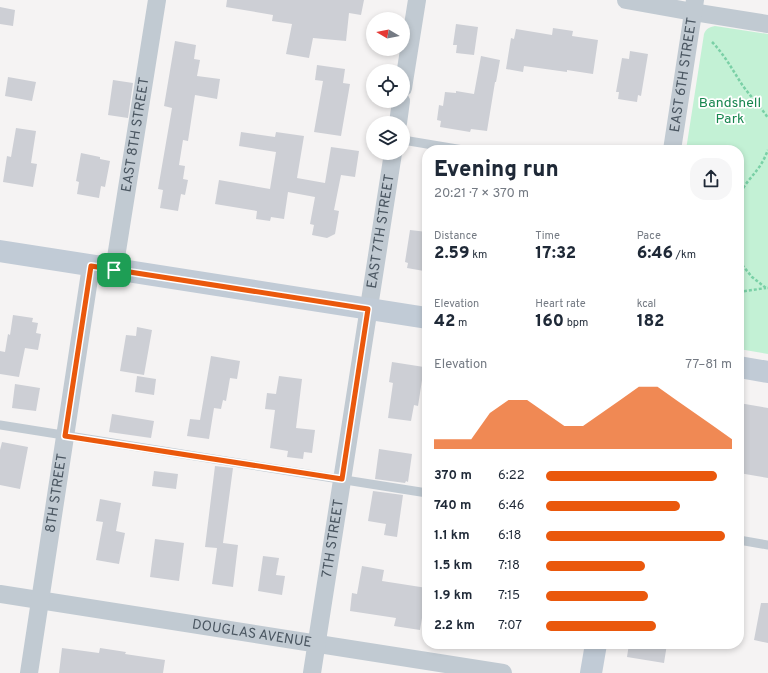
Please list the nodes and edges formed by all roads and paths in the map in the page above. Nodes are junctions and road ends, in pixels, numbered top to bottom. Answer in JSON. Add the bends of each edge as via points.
{"nodes":[{"id":1,"x":157,"y":0,"type":"edge"},
{"id":2,"x":417,"y":0,"type":"edge"},
{"id":3,"x":626,"y":0,"type":"edge"},
{"id":4,"x":694,"y":6,"type":"edge"},
{"id":5,"x":768,"y":24,"type":"edge"},
{"id":6,"x":712,"y":42,"type":"dead end"},
{"id":7,"x":407,"y":64,"type":"edge"},
{"id":8,"x":768,"y":118,"type":"edge"},
{"id":9,"x":410,"y":141,"type":"edge"},
{"id":10,"x":433,"y":145,"type":"edge"},
{"id":11,"x":673,"y":145,"type":"edge"},
{"id":12,"x":768,"y":150,"type":"edge"},
{"id":13,"x":392,"y":160,"type":"edge"},
{"id":14,"x":744,"y":188,"type":"edge"},
{"id":15,"x":0,"y":251,"type":"edge"},
{"id":16,"x":91,"y":266,"type":"junction"},
{"id":17,"x":744,"y":267,"type":"edge"},
{"id":18,"x":114,"y":270,"type":"junction"},
{"id":19,"x":767,"y":288,"type":"edge"},
{"id":20,"x":744,"y":291,"type":"edge"},
{"id":21,"x":368,"y":309,"type":"junction"},
{"id":22,"x":422,"y":317,"type":"edge"},
{"id":23,"x":744,"y":369,"type":"edge"},
{"id":24,"x":768,"y":372,"type":"edge"},
{"id":25,"x":0,"y":425,"type":"edge"},
{"id":26,"x":65,"y":436,"type":"junction"},
{"id":27,"x":342,"y":479,"type":"junction"},
{"id":28,"x":422,"y":492,"type":"edge"},
{"id":29,"x":744,"y":541,"type":"edge"},
{"id":30,"x":768,"y":545,"type":"edge"},
{"id":31,"x":0,"y":594,"type":"edge"},
{"id":32,"x":40,"y":600,"type":"junction"},
{"id":33,"x":316,"y":644,"type":"junction"},
{"id":34,"x":595,"y":649,"type":"edge"},
{"id":35,"x":29,"y":673,"type":"edge"},
{"id":36,"x":312,"y":673,"type":"edge"},
{"id":37,"x":503,"y":673,"type":"edge"},
{"id":38,"x":591,"y":673,"type":"edge"}],
"edges":[{"from":1,"to":18,"type":"street","name":"EAST 8TH STREET"},
{"from":2,"to":7,"type":"street"},
{"from":3,"to":4,"type":"street"},
{"from":4,"to":5,"type":"street"},
{"from":4,"to":11,"type":"street","name":"EAST 6TH STREET"},
{"from":6,"to":8,"type":"path"},
{"from":9,"to":10,"type":"lane"},
{"from":12,"to":14,"type":"path"},
{"from":13,"to":21,"type":"street","name":"EAST 7TH STREET"},
{"from":15,"to":16,"type":"main road"},
{"from":16,"to":18,"type":"main road"},
{"from":16,"to":26,"type":"street","name":"8TH STREET"},
{"from":17,"to":19,"type":"path","via":[[752,277]]},
{"from":18,"to":21,"type":"main road"},
{"from":19,"to":20,"type":"path"},
{"from":21,"to":22,"type":"main road"},
{"from":21,"to":27,"type":"street","name":"7TH STREET"},
{"from":23,"to":24,"type":"main road"},
{"from":25,"to":26,"type":"lane"},
{"from":26,"to":27,"type":"lane"},
{"from":26,"to":32,"type":"street","name":"8TH STREET"},
{"from":27,"to":28,"type":"lane"},
{"from":27,"to":33,"type":"street","name":"7TH STREET"},
{"from":29,"to":30,"type":"lane"},
{"from":31,"to":32,"type":"street","name":"DOUGLAS AVENUE"},
{"from":32,"to":33,"type":"street","name":"DOUGLAS AVENUE"},
{"from":32,"to":35,"type":"street","name":"8TH STREET"},
{"from":33,"to":36,"type":"street","name":"7TH STREET"},
{"from":33,"to":37,"type":"street","name":"DOUGLAS AVENUE"},
{"from":34,"to":38,"type":"main road"}]}
